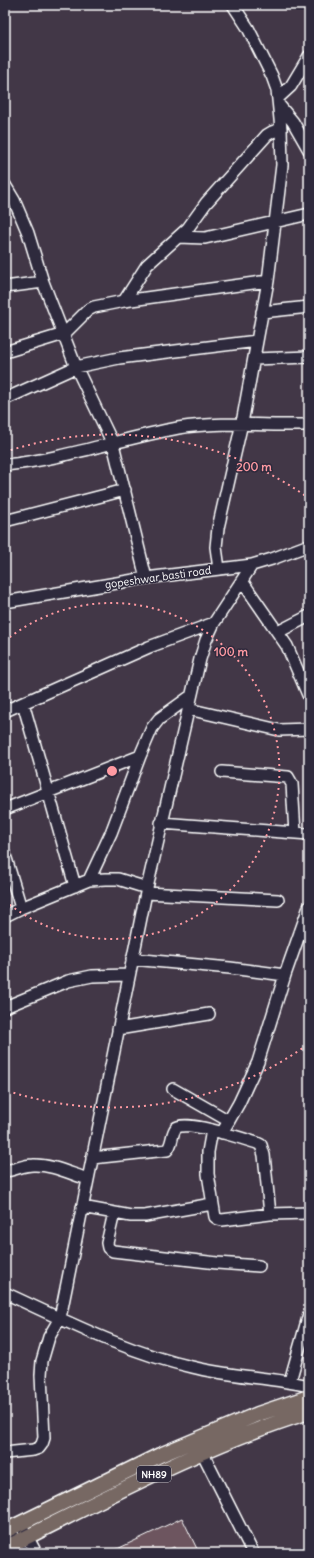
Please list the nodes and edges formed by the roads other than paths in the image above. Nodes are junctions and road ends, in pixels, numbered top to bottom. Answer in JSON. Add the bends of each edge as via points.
{"nodes":[{"id":1,"x":233,"y":5,"type":"edge"},
{"id":2,"x":309,"y":56,"type":"edge"},
{"id":3,"x":279,"y":101,"type":"junction"},
{"id":4,"x":281,"y":129,"type":"junction"},
{"id":5,"x":308,"y":147,"type":"edge"},
{"id":6,"x":5,"y":185,"type":"edge"},
{"id":7,"x":9,"y":200,"type":"edge"},
{"id":8,"x":309,"y":214,"type":"edge"},
{"id":9,"x":275,"y":222,"type":"junction"},
{"id":10,"x":179,"y":237,"type":"junction"},
{"id":11,"x":268,"y":281,"type":"junction"},
{"id":12,"x":44,"y":282,"type":"junction"},
{"id":13,"x":5,"y":287,"type":"edge"},
{"id":14,"x":124,"y":301,"type":"junction"},
{"id":15,"x":309,"y":307,"type":"edge"},
{"id":16,"x":262,"y":312,"type":"junction"},
{"id":17,"x":64,"y":334,"type":"junction"},
{"id":18,"x":257,"y":340,"type":"junction"},
{"id":19,"x":5,"y":352,"type":"edge"},
{"id":20,"x":309,"y":357,"type":"edge"},
{"id":21,"x":254,"y":359,"type":"junction"},
{"id":22,"x":76,"y":367,"type":"junction"},
{"id":23,"x":5,"y":399,"type":"edge"},
{"id":24,"x":242,"y":423,"type":"junction"},
{"id":25,"x":309,"y":425,"type":"edge"},
{"id":26,"x":113,"y":444,"type":"junction"},
{"id":27,"x":5,"y":465,"type":"edge"},
{"id":28,"x":125,"y":490,"type":"junction"},
{"id":29,"x":5,"y":521,"type":"edge"},
{"id":30,"x":309,"y":545,"type":"edge"},
{"id":31,"x":252,"y":565,"type":"junction"},
{"id":32,"x":219,"y":569,"type":"junction"},
{"id":33,"x":146,"y":578,"type":"junction"},
{"id":34,"x":242,"y":580,"type":"junction"},
{"id":35,"x":5,"y":602,"type":"edge"},
{"id":36,"x":309,"y":616,"type":"edge"},
{"id":37,"x":214,"y":623,"type":"junction"},
{"id":38,"x":278,"y":632,"type":"junction"},
{"id":39,"x":191,"y":696,"type":"junction"},
{"id":40,"x":309,"y":697,"type":"edge"},
{"id":41,"x":23,"y":702,"type":"junction"},
{"id":42,"x":188,"y":709,"type":"junction"},
{"id":43,"x":5,"y":710,"type":"edge"},
{"id":44,"x":309,"y":728,"type":"edge"},
{"id":45,"x":140,"y":756,"type":"junction"},
{"id":46,"x":222,"y":772,"type":"dead end"},
{"id":47,"x":49,"y":792,"type":"junction"},
{"id":48,"x":5,"y":809,"type":"edge"},
{"id":49,"x":161,"y":823,"type":"junction"},
{"id":50,"x":295,"y":833,"type":"junction"},
{"id":51,"x":309,"y":834,"type":"edge"},
{"id":52,"x":5,"y":855,"type":"edge"},
{"id":53,"x":89,"y":880,"type":"junction"},
{"id":54,"x":75,"y":886,"type":"junction"},
{"id":55,"x":146,"y":890,"type":"junction"},
{"id":56,"x":278,"y":900,"type":"dead end"},
{"id":57,"x":309,"y":907,"type":"edge"},
{"id":58,"x":21,"y":908,"type":"junction"},
{"id":59,"x":5,"y":916,"type":"edge"},
{"id":60,"x":132,"y":959,"type":"junction"},
{"id":61,"x":130,"y":975,"type":"junction"},
{"id":62,"x":285,"y":975,"type":"junction"},
{"id":63,"x":5,"y":1007,"type":"edge"},
{"id":64,"x":209,"y":1014,"type":"dead end"},
{"id":65,"x":118,"y":1029,"type":"junction"},
{"id":66,"x":173,"y":1089,"type":"dead end"},
{"id":67,"x":228,"y":1121,"type":"junction"},
{"id":68,"x":217,"y":1132,"type":"junction"},
{"id":69,"x":92,"y":1158,"type":"junction"},
{"id":70,"x":5,"y":1171,"type":"edge"},
{"id":71,"x":88,"y":1179,"type":"junction"},
{"id":72,"x":212,"y":1204,"type":"junction"},
{"id":73,"x":82,"y":1207,"type":"junction"},
{"id":74,"x":114,"y":1213,"type":"junction"},
{"id":75,"x":309,"y":1213,"type":"edge"},
{"id":76,"x":270,"y":1214,"type":"junction"},
{"id":77,"x":259,"y":1266,"type":"dead end"},
{"id":78,"x":5,"y":1293,"type":"edge"},
{"id":79,"x":309,"y":1314,"type":"edge"},
{"id":80,"x":60,"y":1318,"type":"junction"},
{"id":81,"x":290,"y":1381,"type":"junction"},
{"id":82,"x":309,"y":1386,"type":"edge"},
{"id":83,"x":309,"y":1396,"type":"edge"},
{"id":84,"x":309,"y":1412,"type":"edge"},
{"id":85,"x":202,"y":1452,"type":"junction"},
{"id":86,"x":5,"y":1453,"type":"edge"},
{"id":87,"x":12,"y":1527,"type":"edge"},
{"id":88,"x":18,"y":1545,"type":"edge"},
{"id":89,"x":36,"y":1553,"type":"edge"},
{"id":90,"x":253,"y":1553,"type":"edge"}],
"edges":[{"from":1,"to":3,"type":"street","via":[[248,28],[272,76]]},
{"from":2,"to":3,"type":"street"},
{"from":3,"to":4,"type":"street"},
{"from":3,"to":5,"type":"street"},
{"from":4,"to":9,"type":"street","via":[[282,165]]},
{"from":4,"to":10,"type":"street","via":[[267,135]]},
{"from":6,"to":7,"type":"street"},
{"from":7,"to":12,"type":"street","via":[[28,233]]},
{"from":8,"to":9,"type":"street"},
{"from":9,"to":10,"type":"street","via":[[205,238]]},
{"from":9,"to":11,"type":"street"},
{"from":10,"to":14,"type":"street","via":[[147,265]]},
{"from":11,"to":14,"type":"street"},
{"from":11,"to":16,"type":"street"},
{"from":12,"to":13,"type":"street"},
{"from":12,"to":17,"type":"street"},
{"from":14,"to":17,"type":"street","via":[[88,310]]},
{"from":15,"to":16,"type":"street"},
{"from":16,"to":18,"type":"street"},
{"from":17,"to":19,"type":"street"},
{"from":17,"to":22,"type":"street"},
{"from":18,"to":21,"type":"street"},
{"from":18,"to":22,"type":"street","via":[[119,358]]},
{"from":20,"to":21,"type":"street"},
{"from":21,"to":24,"type":"street"},
{"from":22,"to":23,"type":"street"},
{"from":22,"to":26,"type":"street"},
{"from":24,"to":25,"type":"street"},
{"from":24,"to":26,"type":"street","via":[[178,428]]},
{"from":24,"to":32,"type":"street","via":[[218,528],[216,547]]},
{"from":26,"to":27,"type":"street"},
{"from":26,"to":28,"type":"street"},
{"from":28,"to":29,"type":"street"},
{"from":28,"to":33,"type":"street"},
{"from":30,"to":31,"type":"street","name":"gopeshwar basti road"},
{"from":31,"to":32,"type":"street","name":"gopeshwar basti road"},
{"from":31,"to":34,"type":"street"},
{"from":32,"to":33,"type":"street","name":"gopeshwar basti road"},
{"from":33,"to":35,"type":"street","name":"gopeshwar basti road"},
{"from":34,"to":37,"type":"street"},
{"from":34,"to":38,"type":"street"},
{"from":36,"to":38,"type":"street"},
{"from":37,"to":39,"type":"street","via":[[202,652]]},
{"from":37,"to":41,"type":"street","via":[[149,647]]},
{"from":38,"to":40,"type":"street"},
{"from":39,"to":42,"type":"street"},
{"from":39,"to":45,"type":"street","via":[[159,719],[152,728]]},
{"from":41,"to":43,"type":"street"},
{"from":41,"to":47,"type":"street"},
{"from":42,"to":44,"type":"street","via":[[279,730]]},
{"from":42,"to":49,"type":"street"},
{"from":45,"to":47,"type":"street"},
{"from":45,"to":53,"type":"street","via":[[111,833]]},
{"from":46,"to":50,"type":"street","via":[[288,777],[292,784]]},
{"from":47,"to":48,"type":"street"},
{"from":47,"to":54,"type":"street"},
{"from":49,"to":50,"type":"street"},
{"from":49,"to":55,"type":"street"},
{"from":50,"to":51,"type":"street"},
{"from":52,"to":58,"type":"street"},
{"from":53,"to":54,"type":"street"},
{"from":53,"to":55,"type":"street","via":[[118,879]]},
{"from":54,"to":58,"type":"street"},
{"from":55,"to":56,"type":"street"},
{"from":55,"to":60,"type":"street"},
{"from":57,"to":62,"type":"street"},
{"from":58,"to":59,"type":"street"},
{"from":60,"to":61,"type":"street"},
{"from":60,"to":62,"type":"street"},
{"from":61,"to":63,"type":"street","via":[[79,978]]},
{"from":61,"to":65,"type":"street"},
{"from":62,"to":67,"type":"street","via":[[258,1062]]},
{"from":64,"to":65,"type":"street"},
{"from":65,"to":69,"type":"street"},
{"from":66,"to":67,"type":"street"},
{"from":67,"to":68,"type":"street"},
{"from":68,"to":69,"type":"street","via":[[181,1125],[174,1131],[170,1147],[162,1152]]},
{"from":68,"to":72,"type":"street","via":[[208,1159]]},
{"from":68,"to":76,"type":"street","via":[[261,1145]]},
{"from":69,"to":71,"type":"street"},
{"from":70,"to":71,"type":"street","via":[[29,1165],[46,1165]]},
{"from":71,"to":73,"type":"street"},
{"from":72,"to":74,"type":"street","via":[[145,1216]]},
{"from":72,"to":76,"type":"street","via":[[218,1220]]},
{"from":73,"to":74,"type":"street"},
{"from":73,"to":80,"type":"street"},
{"from":74,"to":77,"type":"street","via":[[107,1243],[108,1248],[113,1251]]},
{"from":75,"to":76,"type":"street"},
{"from":78,"to":80,"type":"street"},
{"from":79,"to":81,"type":"street"},
{"from":80,"to":81,"type":"street","via":[[164,1360],[250,1378]]},
{"from":80,"to":86,"type":"street","via":[[49,1337],[42,1361],[42,1444],[33,1450]]},
{"from":81,"to":82,"type":"street"},
{"from":83,"to":87,"type":"main road","number":"NH89","via":[[192,1442]]},
{"from":84,"to":85,"type":"main road","number":"NH89"},
{"from":85,"to":88,"type":"main road","number":"NH89"},
{"from":85,"to":90,"type":"street"},
{"from":87,"to":88,"type":"street"},
{"from":88,"to":89,"type":"street"}]}
